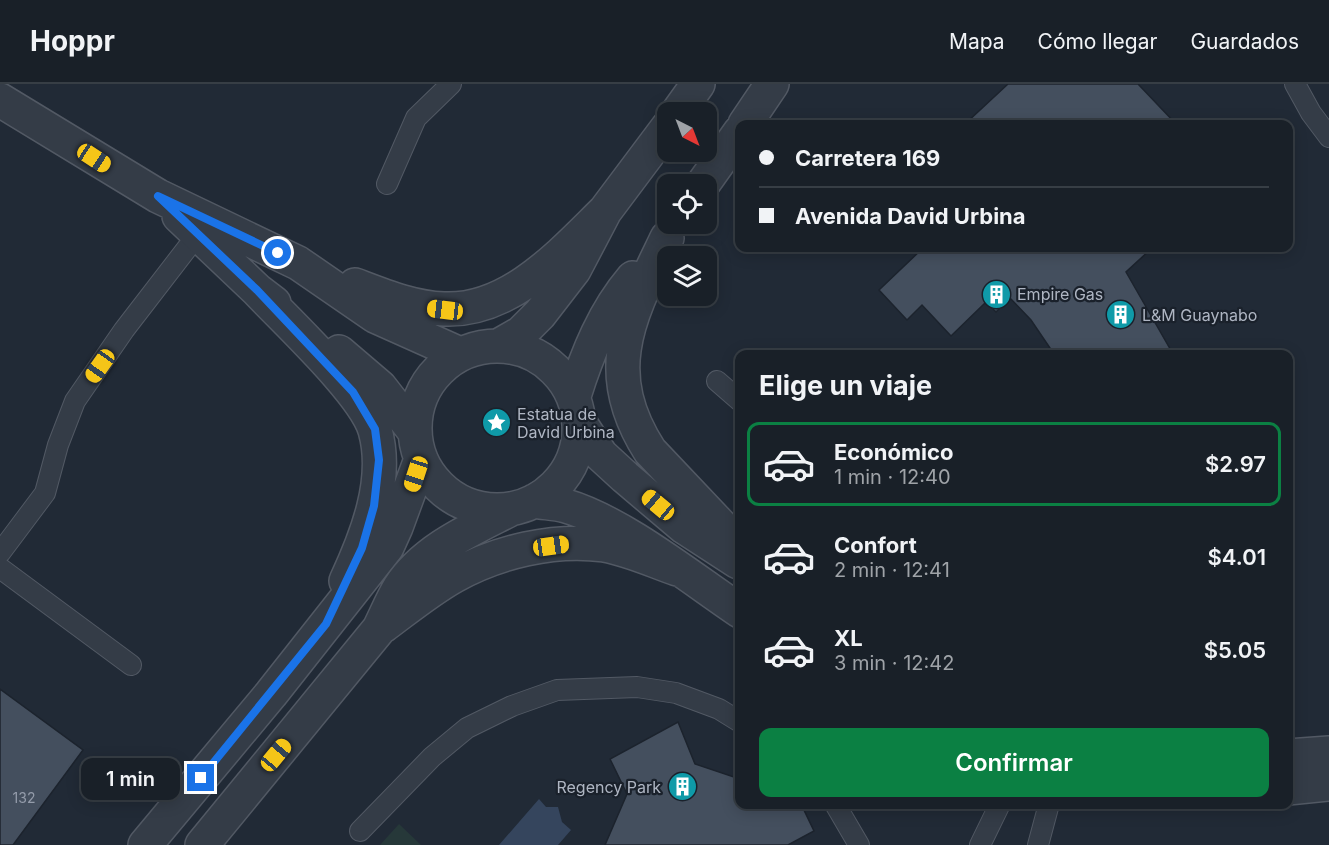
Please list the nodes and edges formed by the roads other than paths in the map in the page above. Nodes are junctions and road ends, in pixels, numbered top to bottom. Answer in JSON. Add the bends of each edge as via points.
{"nodes":[{"id":1,"x":451,"y":84,"type":"edge"},
{"id":2,"x":698,"y":84,"type":"edge"},
{"id":3,"x":772,"y":84,"type":"edge"},
{"id":4,"x":1295,"y":84,"type":"edge"},
{"id":5,"x":0,"y":100,"type":"edge"},
{"id":6,"x":685,"y":102,"type":"edge"},
{"id":7,"x":748,"y":120,"type":"edge"},
{"id":8,"x":1329,"y":136,"type":"edge"},
{"id":9,"x":735,"y":139,"type":"edge"},
{"id":10,"x":657,"y":142,"type":"edge"},
{"id":11,"x":710,"y":174,"type":"edge"},
{"id":12,"x":387,"y":184,"type":"dead end"},
{"id":13,"x":158,"y":196,"type":"junction"},
{"id":14,"x":605,"y":211,"type":"junction"},
{"id":15,"x":198,"y":234,"type":"junction"},
{"id":16,"x":670,"y":234,"type":"edge"},
{"id":17,"x":671,"y":234,"type":"edge"},
{"id":18,"x":298,"y":263,"type":"junction"},
{"id":19,"x":257,"y":290,"type":"junction"},
{"id":20,"x":500,"y":345,"type":"junction"},
{"id":21,"x":460,"y":354,"type":"junction"},
{"id":22,"x":717,"y":381,"type":"dead end"},
{"id":23,"x":735,"y":397,"type":"edge"},
{"id":24,"x":577,"y":410,"type":"junction"},
{"id":25,"x":418,"y":446,"type":"junction"},
{"id":26,"x":521,"y":505,"type":"junction"},
{"id":27,"x":735,"y":541,"type":"edge"},
{"id":28,"x":0,"y":553,"type":"edge"},
{"id":29,"x":735,"y":560,"type":"edge"},
{"id":30,"x":0,"y":568,"type":"edge"},
{"id":31,"x":677,"y":569,"type":"junction"},
{"id":32,"x":735,"y":608,"type":"edge"},
{"id":33,"x":326,"y":624,"type":"junction"},
{"id":34,"x":379,"y":629,"type":"junction"},
{"id":35,"x":131,"y":665,"type":"dead end"},
{"id":36,"x":735,"y":719,"type":"edge"},
{"id":37,"x":1329,"y":753,"type":"edge"},
{"id":38,"x":1293,"y":756,"type":"edge"},
{"id":39,"x":1329,"y":784,"type":"edge"},
{"id":40,"x":1293,"y":788,"type":"edge"},
{"id":41,"x":838,"y":809,"type":"edge"},
{"id":42,"x":998,"y":809,"type":"edge"},
{"id":43,"x":1048,"y":809,"type":"edge"},
{"id":44,"x":360,"y":831,"type":"dead end"},
{"id":45,"x":145,"y":845,"type":"edge"},
{"id":46,"x":202,"y":845,"type":"edge"},
{"id":47,"x":860,"y":845,"type":"edge"},
{"id":48,"x":980,"y":845,"type":"edge"},
{"id":49,"x":1038,"y":845,"type":"edge"}],
"edges":[{"from":1,"to":12,"type":"lane","via":[[416,118]]},
{"from":2,"to":6,"type":"street"},
{"from":3,"to":7,"type":"street"},
{"from":4,"to":8,"type":"lane"},
{"from":5,"to":13,"type":"street"},
{"from":9,"to":11,"type":"street"},
{"from":10,"to":14,"type":"street"},
{"from":13,"to":15,"type":"street"},
{"from":13,"to":18,"type":"street"},
{"from":14,"to":18,"type":"street","via":[[535,275],[515,289],[473,307],[445,310],[415,306]]},
{"from":14,"to":20,"type":"street","via":[[574,270],[540,314],[521,333]]},
{"from":15,"to":19,"type":"street"},
{"from":15,"to":28,"type":"lane","via":[[75,401],[45,493]]},
{"from":16,"to":24,"type":"street","via":[[618,296],[587,355]]},
{"from":17,"to":27,"type":"street","via":[[631,318],[621,376],[627,403],[650,451]]},
{"from":18,"to":21,"type":"street","via":[[375,316]]},
{"from":19,"to":25,"type":"street","via":[[380,387]]},
{"from":19,"to":33,"type":"street","via":[[353,392],[375,429],[379,460],[374,506],[362,548]]},
{"from":20,"to":21,"type":"street"},
{"from":20,"to":24,"type":"street","via":[[545,360],[560,374]]},
{"from":21,"to":25,"type":"street","via":[[438,370],[418,405]]},
{"from":22,"to":23,"type":"lane"},
{"from":24,"to":26,"type":"street","via":[[579,436],[572,463],[556,485]]},
{"from":24,"to":29,"type":"street","via":[[601,455],[684,527]]},
{"from":25,"to":26,"type":"street","via":[[435,482],[456,499],[481,509]]},
{"from":25,"to":33,"type":"street","via":[[387,547]]},
{"from":26,"to":31,"type":"street","via":[[566,506],[601,521]]},
{"from":26,"to":34,"type":"street","via":[[470,530],[426,558],[399,588]]},
{"from":30,"to":35,"type":"lane"},
{"from":31,"to":32,"type":"street"},
{"from":31,"to":34,"type":"street","via":[[605,545],[536,548],[495,557],[453,576]]},
{"from":33,"to":45,"type":"street"},
{"from":34,"to":46,"type":"street"},
{"from":36,"to":44,"type":"lane","via":[[676,693],[637,687],[557,690],[467,728],[432,757]]},
{"from":37,"to":38,"type":"street"},
{"from":39,"to":40,"type":"street"},
{"from":41,"to":47,"type":"lane"},
{"from":42,"to":48,"type":"lane"},
{"from":43,"to":49,"type":"lane"}]}
